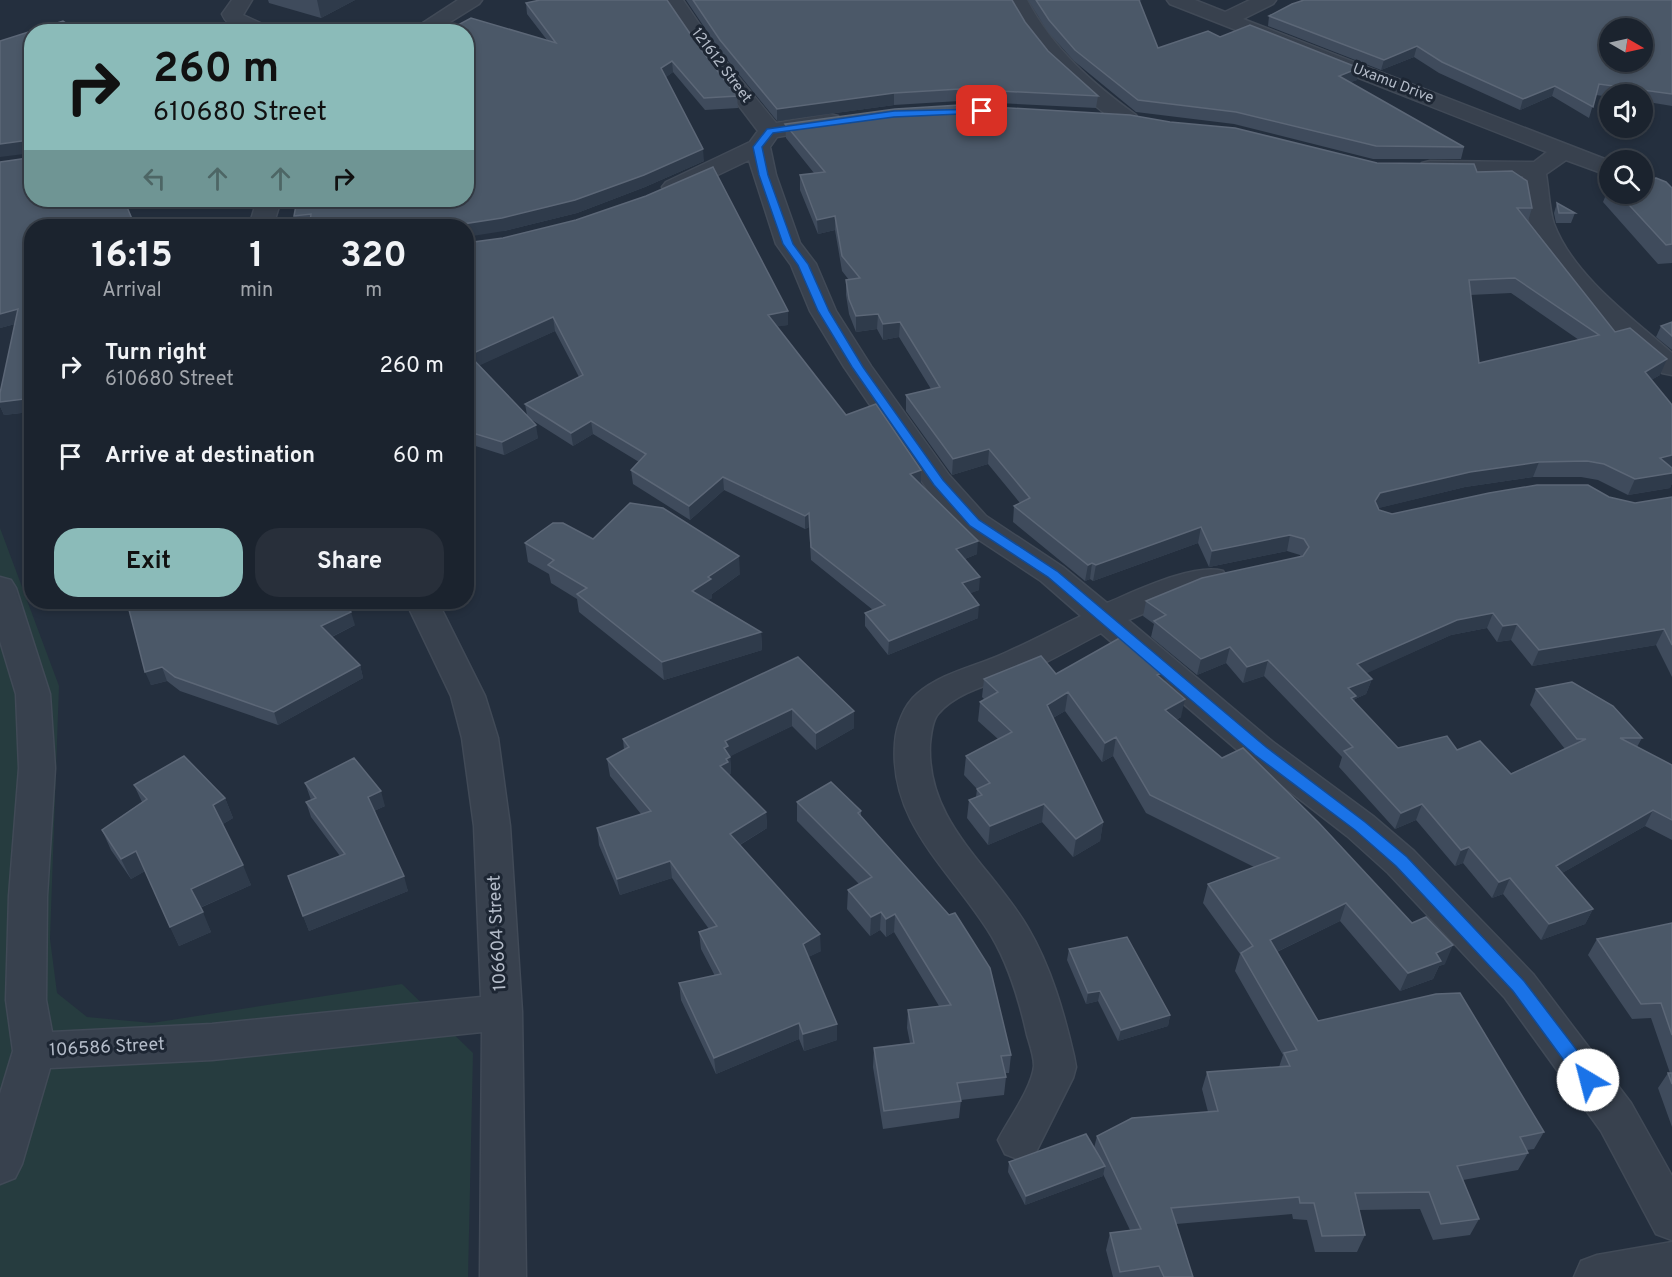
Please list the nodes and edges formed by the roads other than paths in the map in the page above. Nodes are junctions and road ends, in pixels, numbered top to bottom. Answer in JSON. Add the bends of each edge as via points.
{"nodes":[{"id":1,"x":242,"y":0,"type":"edge"},
{"id":2,"x":472,"y":0,"type":"edge"},
{"id":3,"x":673,"y":0,"type":"edge"},
{"id":4,"x":1017,"y":0,"type":"edge"},
{"id":5,"x":1177,"y":0,"type":"edge"},
{"id":6,"x":1266,"y":0,"type":"edge"},
{"id":7,"x":1226,"y":19,"type":"junction"},
{"id":8,"x":244,"y":24,"type":"edge"},
{"id":9,"x":432,"y":24,"type":"edge"},
{"id":10,"x":1093,"y":117,"type":"edge"},
{"id":11,"x":852,"y":119,"type":"edge"},
{"id":12,"x":764,"y":139,"type":"junction"},
{"id":13,"x":1563,"y":151,"type":"junction"},
{"id":14,"x":1599,"y":165,"type":"edge"},
{"id":15,"x":1410,"y":168,"type":"edge"},
{"id":16,"x":1533,"y":169,"type":"junction"},
{"id":17,"x":655,"y":196,"type":"edge"},
{"id":18,"x":1672,"y":367,"type":"edge"},
{"id":19,"x":1247,"y":573,"type":"edge"},
{"id":20,"x":0,"y":588,"type":"edge"},
{"id":21,"x":425,"y":609,"type":"edge"},
{"id":22,"x":1107,"y":618,"type":"junction"},
{"id":23,"x":502,"y":1012,"type":"junction"},
{"id":24,"x":34,"y":1051,"type":"junction"},
{"id":25,"x":1020,"y":1140,"type":"dead end"},
{"id":26,"x":0,"y":1164,"type":"edge"},
{"id":27,"x":1672,"y":1219,"type":"edge"},
{"id":28,"x":1672,"y":1264,"type":"edge"},
{"id":29,"x":503,"y":1277,"type":"edge"},
{"id":30,"x":1597,"y":1277,"type":"edge"}],
"edges":[{"from":1,"to":8,"type":"street","via":[[232,14],[234,20]]},
{"from":2,"to":9,"type":"street"},
{"from":3,"to":12,"type":"street","name":"121612 Street"},
{"from":4,"to":10,"type":"street","via":[[1040,42],[1084,88],[1138,121]]},
{"from":5,"to":7,"type":"street","name":"Uxamu Drive"},
{"from":6,"to":7,"type":"street"},
{"from":7,"to":13,"type":"street","name":"Uxamu Drive"},
{"from":11,"to":12,"type":"street"},
{"from":12,"to":17,"type":"street"},
{"from":12,"to":22,"type":"street","name":"121612 Street","via":[[764,175],[788,244],[803,264],[823,311],[858,367],[938,482],[975,523],[1052,574]]},
{"from":13,"to":14,"type":"street","name":"Uxamu Drive"},
{"from":13,"to":16,"type":"street","via":[[1539,169]]},
{"from":15,"to":16,"type":"street"},
{"from":16,"to":18,"type":"street","via":[[1542,224],[1555,249],[1616,318]]},
{"from":19,"to":22,"type":"street","via":[[1191,583]]},
{"from":20,"to":24,"type":"street","name":"106586 Street","via":[[33,694],[37,768],[26,1000]]},
{"from":21,"to":23,"type":"street","name":"106604 Street","via":[[468,696],[480,738],[492,826]]},
{"from":22,"to":25,"type":"street","via":[[1009,666],[940,693],[917,718],[909,752],[916,791],[939,836],[1015,941],[1043,1014],[1055,1069]]},
{"from":22,"to":27,"type":"street","name":"121612 Street","via":[[1261,751],[1360,826],[1443,905],[1518,986],[1616,1117]]},
{"from":23,"to":24,"type":"street","name":"106586 Street","via":[[212,1042]]},
{"from":23,"to":29,"type":"street","name":"106604 Street"},
{"from":24,"to":26,"type":"street"},
{"from":28,"to":30,"type":"street"}]}
